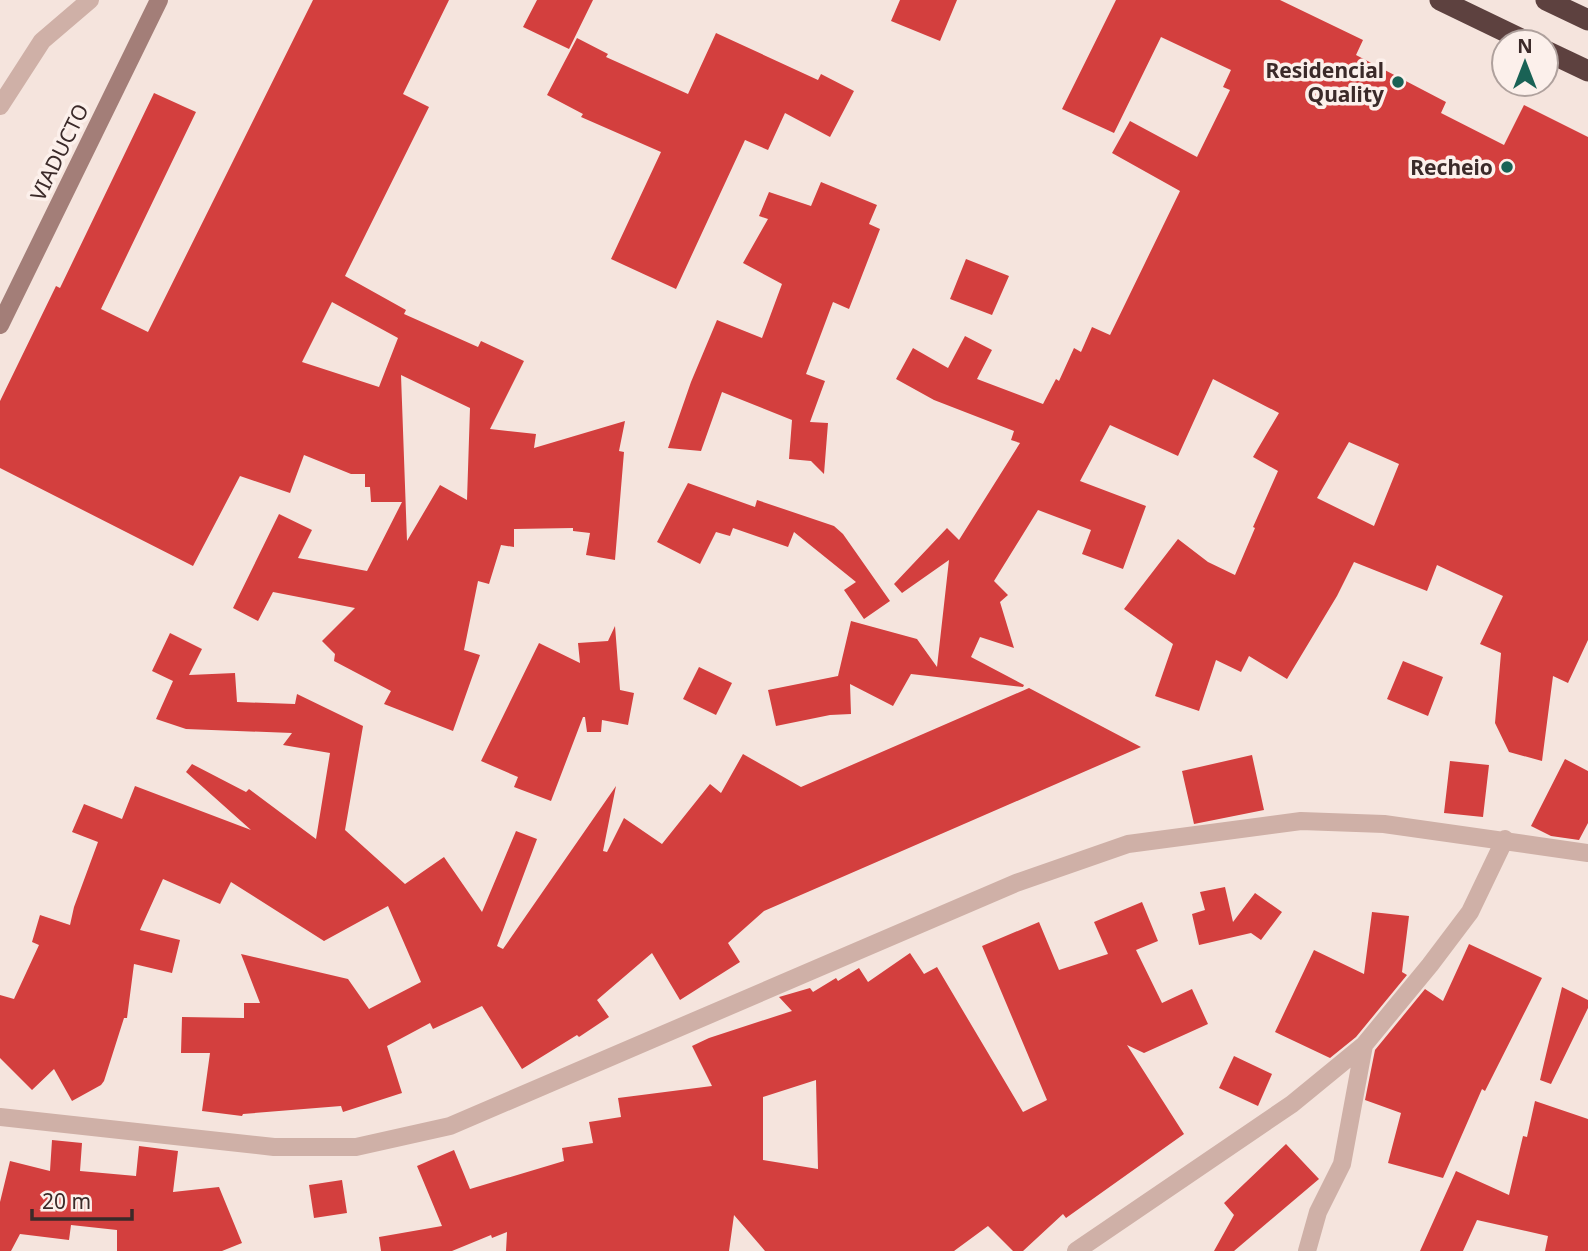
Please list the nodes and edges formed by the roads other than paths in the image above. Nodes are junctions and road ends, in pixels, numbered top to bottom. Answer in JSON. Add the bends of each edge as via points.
{"nodes":[{"id":1,"x":90,"y":0,"type":"edge"},
{"id":2,"x":159,"y":0,"type":"edge"},
{"id":3,"x":1440,"y":0,"type":"edge"},
{"id":4,"x":1546,"y":0,"type":"edge"},
{"id":5,"x":1588,"y":20,"type":"edge"},
{"id":6,"x":1498,"y":28,"type":"edge"},
{"id":7,"x":1560,"y":58,"type":"edge"},
{"id":8,"x":1588,"y":71,"type":"edge"},
{"id":9,"x":0,"y":106,"type":"edge"},
{"id":10,"x":0,"y":325,"type":"edge"},
{"id":11,"x":1505,"y":839,"type":"junction"},
{"id":12,"x":1588,"y":852,"type":"edge"},
{"id":13,"x":1364,"y":1045,"type":"junction"},
{"id":14,"x":0,"y":1117,"type":"edge"},
{"id":15,"x":1076,"y":1251,"type":"edge"},
{"id":16,"x":1307,"y":1251,"type":"edge"}],
"edges":[{"from":1,"to":9,"type":"street","via":[[42,41]]},
{"from":2,"to":10,"type":"street","name":"VIADUCTO"},
{"from":3,"to":6,"type":"highway"},
{"from":4,"to":5,"type":"highway"},
{"from":7,"to":8,"type":"highway"},
{"from":11,"to":12,"type":"street"},
{"from":11,"to":13,"type":"street","via":[[1470,912]]},
{"from":11,"to":14,"type":"street","via":[[1384,824],[1301,821],[1128,844],[1016,883],[450,1126],[356,1147],[274,1147]]},
{"from":13,"to":15,"type":"street","via":[[1292,1104]]},
{"from":13,"to":16,"type":"street","via":[[1342,1164],[1318,1212]]}]}
